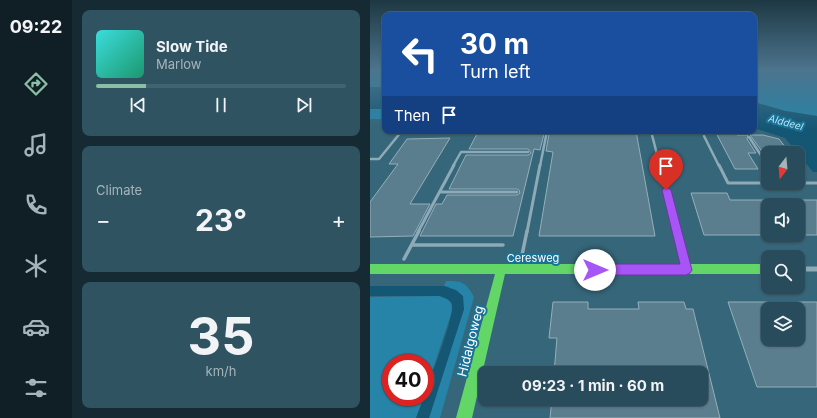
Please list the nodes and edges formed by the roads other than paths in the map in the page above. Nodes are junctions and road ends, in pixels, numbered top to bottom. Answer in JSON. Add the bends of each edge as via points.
{"nodes":[{"id":1,"x":399,"y":134,"type":"edge"},
{"id":2,"x":546,"y":134,"type":"edge"},
{"id":3,"x":653,"y":134,"type":"edge"},
{"id":4,"x":704,"y":136,"type":"dead end"},
{"id":5,"x":749,"y":137,"type":"dead end"},
{"id":6,"x":528,"y":152,"type":"dead end"},
{"id":7,"x":761,"y":155,"type":"edge"},
{"id":8,"x":370,"y":159,"type":"edge"},
{"id":9,"x":761,"y":182,"type":"edge"},
{"id":10,"x":805,"y":182,"type":"edge"},
{"id":11,"x":817,"y":182,"type":"edge"},
{"id":12,"x":440,"y":192,"type":"junction"},
{"id":13,"x":517,"y":192,"type":"dead end"},
{"id":14,"x":412,"y":245,"type":"junction"},
{"id":15,"x":503,"y":246,"type":"dead end"},
{"id":16,"x":370,"y":269,"type":"edge"},
{"id":17,"x":761,"y":269,"type":"edge"},
{"id":18,"x":805,"y":269,"type":"edge"},
{"id":19,"x":817,"y":269,"type":"edge"},
{"id":20,"x":399,"y":270,"type":"junction"},
{"id":21,"x":501,"y":270,"type":"junction"},
{"id":22,"x":520,"y":270,"type":"junction"},
{"id":23,"x":686,"y":270,"type":"junction"},
{"id":24,"x":464,"y":418,"type":"edge"}],
"edges":[{"from":1,"to":8,"type":"lane","via":[[379,159]]},
{"from":2,"to":22,"type":"lane"},
{"from":3,"to":23,"type":"lane"},
{"from":4,"to":9,"type":"lane","via":[[728,183]]},
{"from":5,"to":7,"type":"lane"},
{"from":6,"to":12,"type":"lane","via":[[461,152]]},
{"from":10,"to":11,"type":"lane"},
{"from":12,"to":13,"type":"lane"},
{"from":12,"to":14,"type":"lane"},
{"from":14,"to":15,"type":"lane"},
{"from":14,"to":20,"type":"lane"},
{"from":16,"to":20,"type":"street","name":"Ceresweg"},
{"from":17,"to":23,"type":"street","name":"Ceresweg"},
{"from":18,"to":19,"type":"street"},
{"from":20,"to":21,"type":"street","name":"Ceresweg"},
{"from":21,"to":22,"type":"street","name":"Ceresweg"},
{"from":21,"to":24,"type":"street","name":"Hidalgoweg"},
{"from":22,"to":23,"type":"street","name":"Ceresweg"}]}
